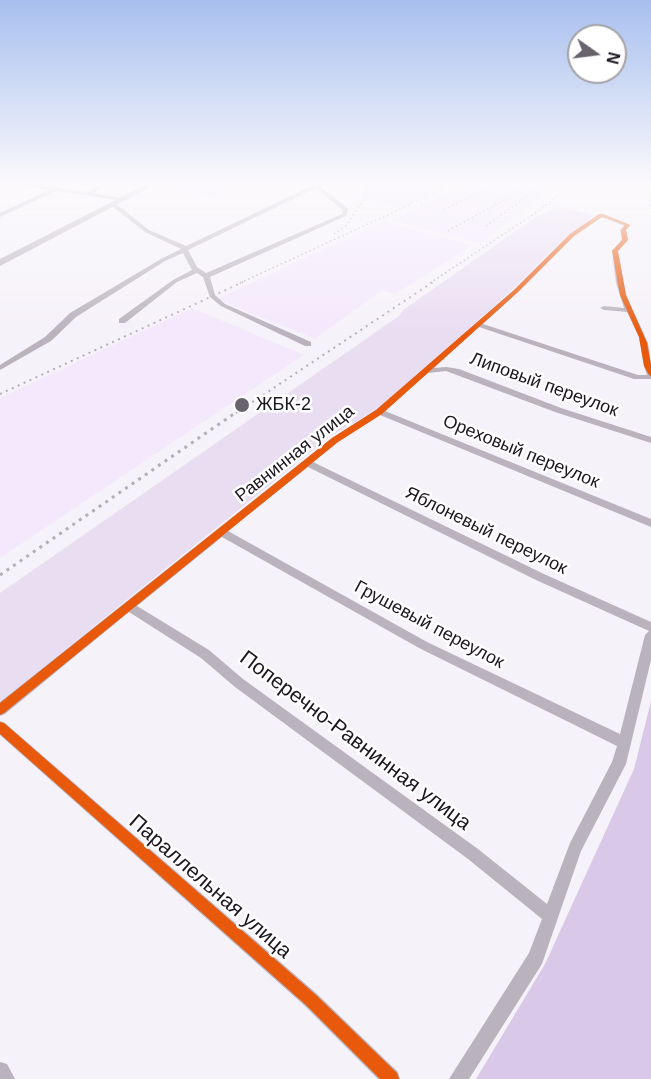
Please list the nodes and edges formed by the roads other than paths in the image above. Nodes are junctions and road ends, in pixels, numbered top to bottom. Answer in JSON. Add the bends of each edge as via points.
{"nodes":[{"id":1,"x":58,"y":232,"type":"edge"},
{"id":2,"x":150,"y":232,"type":"edge"},
{"id":3,"x":220,"y":232,"type":"edge"},
{"id":4,"x":305,"y":232,"type":"edge"},
{"id":5,"x":576,"y":232,"type":"edge"},
{"id":6,"x":623,"y":232,"type":"edge"},
{"id":7,"x":184,"y":249,"type":"junction"},
{"id":8,"x":0,"y":262,"type":"edge"},
{"id":9,"x":197,"y":270,"type":"junction"},
{"id":10,"x":206,"y":276,"type":"junction"},
{"id":11,"x":604,"y":308,"type":"dead end"},
{"id":12,"x":629,"y":310,"type":"junction"},
{"id":13,"x":122,"y":321,"type":"dead end"},
{"id":14,"x":479,"y":325,"type":"junction"},
{"id":15,"x":308,"y":344,"type":"dead end"},
{"id":16,"x":0,"y":368,"type":"edge"},
{"id":17,"x":425,"y":371,"type":"junction"},
{"id":18,"x":651,"y":376,"type":"edge"},
{"id":19,"x":379,"y":412,"type":"junction"},
{"id":20,"x":651,"y":440,"type":"edge"},
{"id":21,"x":308,"y":463,"type":"junction"},
{"id":22,"x":651,"y":523,"type":"edge"},
{"id":23,"x":221,"y":532,"type":"junction"},
{"id":24,"x":130,"y":607,"type":"junction"},
{"id":25,"x":651,"y":627,"type":"edge"},
{"id":26,"x":651,"y":635,"type":"edge"},
{"id":27,"x":0,"y":710,"type":"edge"},
{"id":28,"x":0,"y":727,"type":"edge"},
{"id":29,"x":624,"y":742,"type":"junction"},
{"id":30,"x":550,"y":916,"type":"junction"},
{"id":31,"x":0,"y":1071,"type":"edge"},
{"id":32,"x":6,"y":1079,"type":"edge"},
{"id":33,"x":391,"y":1079,"type":"edge"},
{"id":34,"x":458,"y":1079,"type":"edge"}],
"edges":[{"from":1,"to":8,"type":"main road"},
{"from":2,"to":7,"type":"street"},
{"from":3,"to":7,"type":"street"},
{"from":4,"to":10,"type":"street"},
{"from":5,"to":14,"type":"street","name":"Равнинная улица"},
{"from":6,"to":12,"type":"street","name":"Равнинная улица","via":[[625,240],[615,251]]},
{"from":7,"to":9,"type":"street"},
{"from":7,"to":16,"type":"street","via":[[73,315],[48,339]]},
{"from":9,"to":10,"type":"street"},
{"from":9,"to":13,"type":"street","via":[[175,281]]},
{"from":10,"to":15,"type":"street","via":[[212,296],[223,305]]},
{"from":11,"to":12,"type":"street"},
{"from":12,"to":18,"type":"street","via":[[645,345]]},
{"from":14,"to":17,"type":"street","name":"Равнинная улица"},
{"from":14,"to":18,"type":"street","via":[[637,377]]},
{"from":17,"to":19,"type":"street","name":"Равнинная улица"},
{"from":17,"to":20,"type":"street","name":"Липовый переулок","via":[[456,371]]},
{"from":19,"to":21,"type":"street","name":"Равнинная улица"},
{"from":19,"to":22,"type":"street","name":"Ореховый переулок"},
{"from":21,"to":23,"type":"street","name":"Равнинная улица"},
{"from":21,"to":25,"type":"street","name":"Яблоневый переулок"},
{"from":23,"to":24,"type":"street","name":"Равнинная улица"},
{"from":23,"to":29,"type":"street","name":"Грушевый переулок","via":[[423,645]]},
{"from":24,"to":27,"type":"street","name":"Равнинная улица"},
{"from":24,"to":30,"type":"street","name":"Поперечно-Равнинная улица","via":[[205,654]]},
{"from":26,"to":29,"type":"street"},
{"from":28,"to":33,"type":"street","name":"Параллельная улица","via":[[311,1000]]},
{"from":29,"to":30,"type":"street","via":[[619,764],[575,848]]},
{"from":30,"to":34,"type":"street","via":[[536,957]]},
{"from":31,"to":32,"type":"street"}]}
